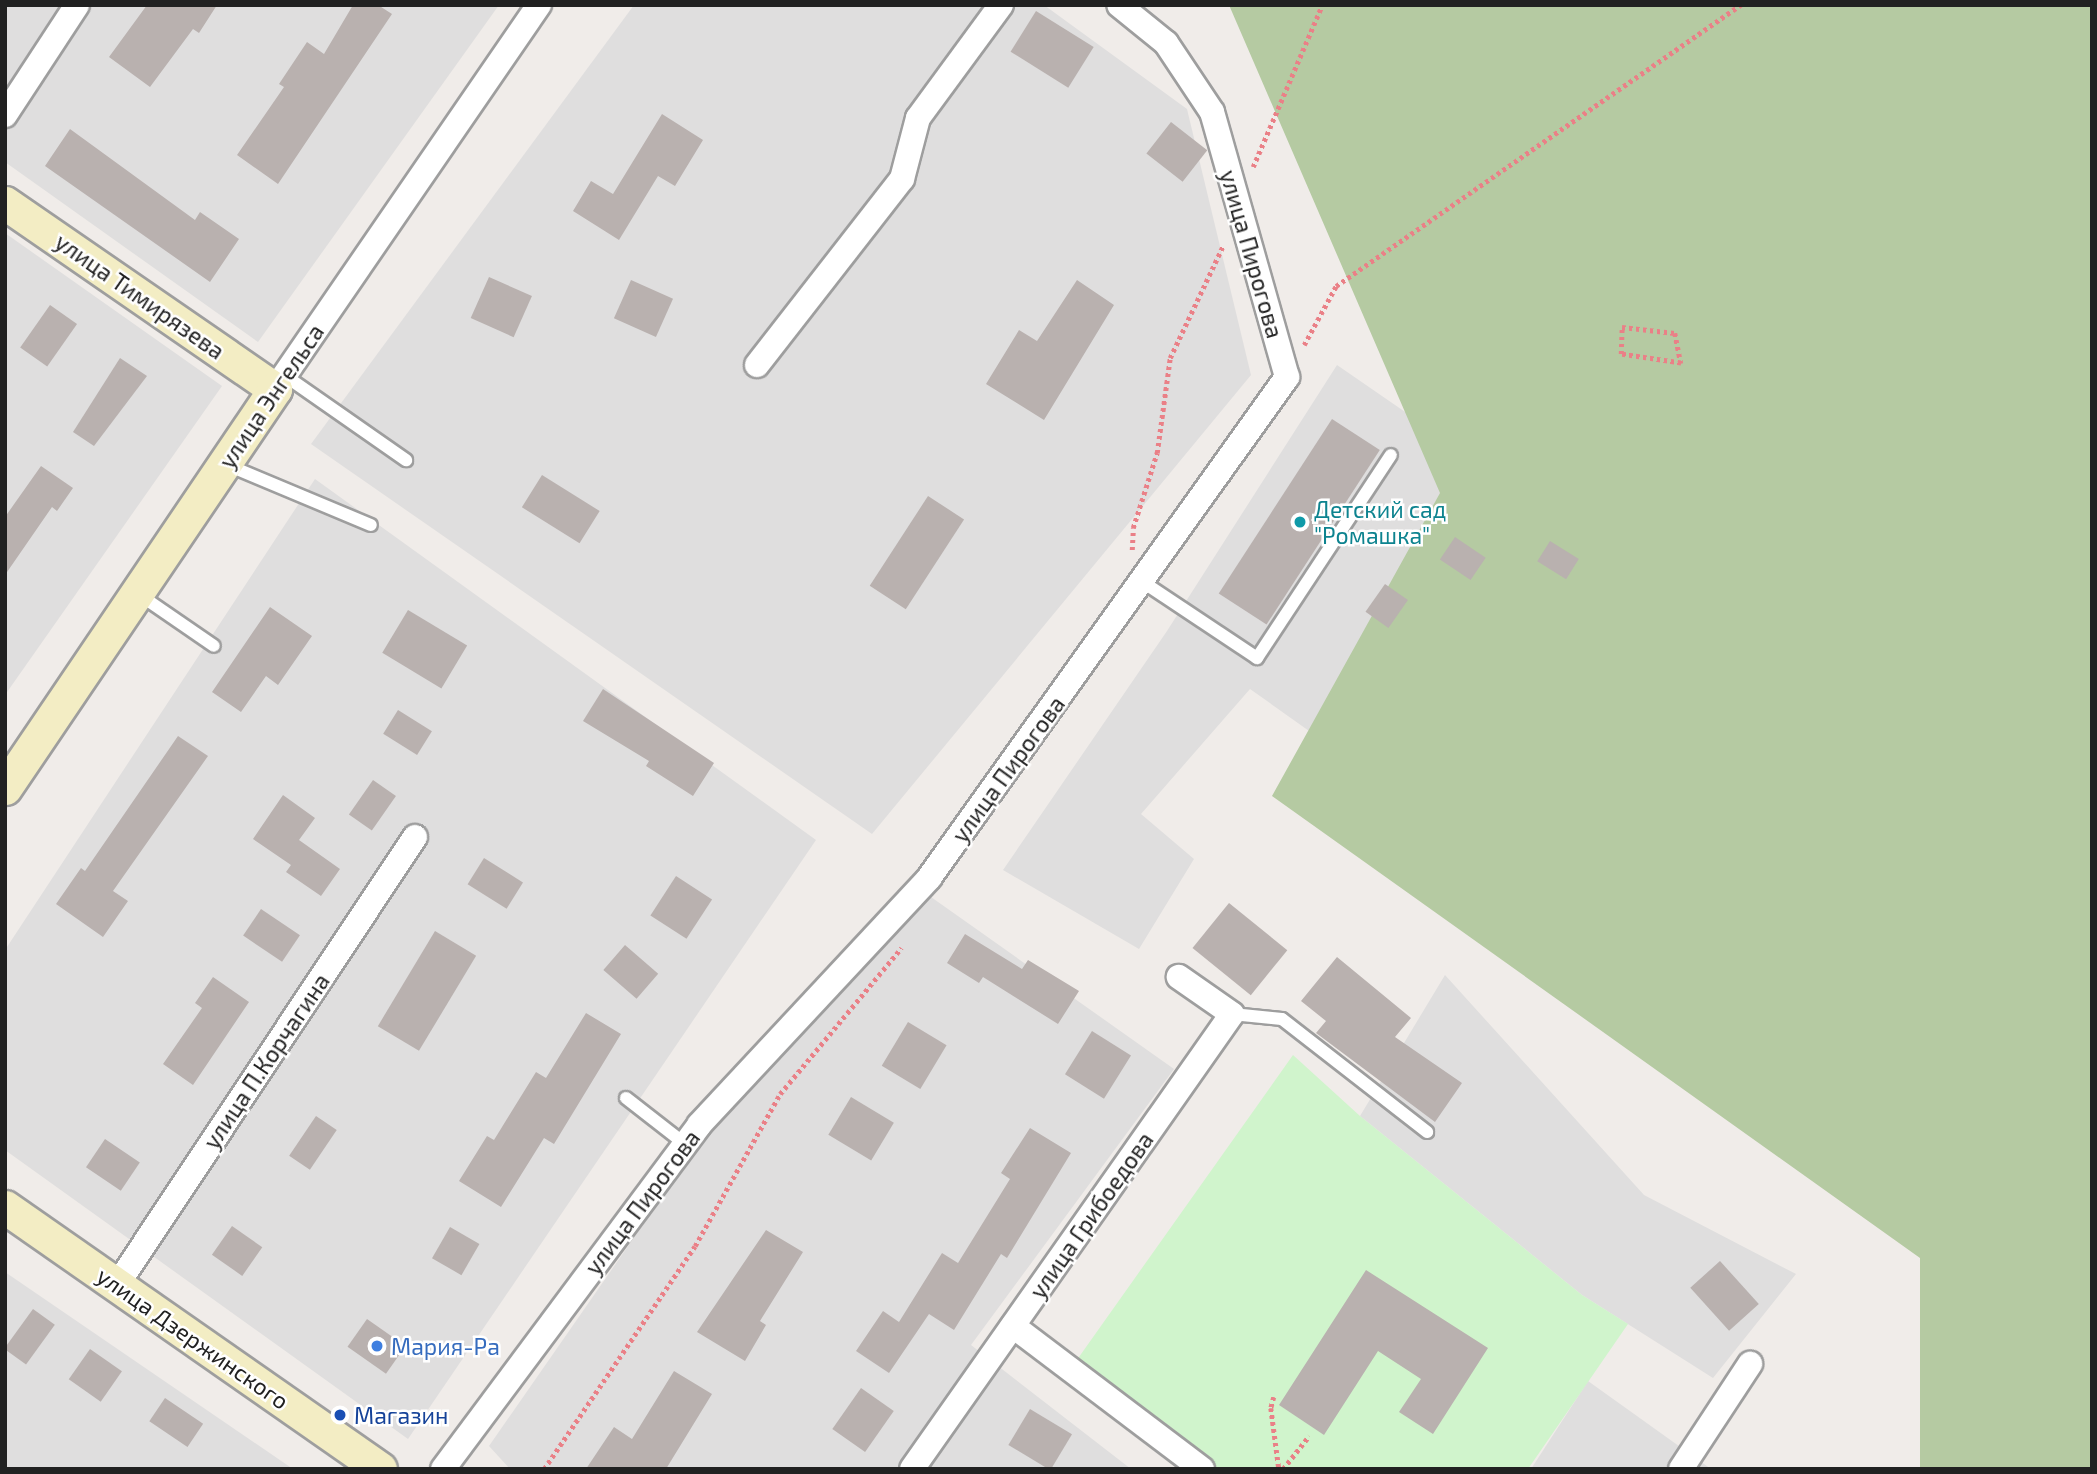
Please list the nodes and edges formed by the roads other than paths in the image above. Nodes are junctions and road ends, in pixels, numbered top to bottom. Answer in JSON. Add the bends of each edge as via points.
{"nodes":[{"id":1,"x":77,"y":5,"type":"edge"},
{"id":2,"x":539,"y":5,"type":"edge"},
{"id":3,"x":1001,"y":5,"type":"edge"},
{"id":4,"x":1119,"y":5,"type":"edge"},
{"id":5,"x":5,"y":115,"type":"edge"},
{"id":6,"x":5,"y":203,"type":"edge"},
{"id":7,"x":758,"y":365,"type":"dead end"},
{"id":8,"x":279,"y":382,"type":"junction"},
{"id":9,"x":1391,"y":455,"type":"dead end"},
{"id":10,"x":406,"y":460,"type":"dead end"},
{"id":11,"x":225,"y":463,"type":"junction"},
{"id":12,"x":371,"y":525,"type":"dead end"},
{"id":13,"x":1143,"y":582,"type":"junction"},
{"id":14,"x":137,"y":592,"type":"junction"},
{"id":15,"x":214,"y":646,"type":"dead end"},
{"id":16,"x":5,"y":788,"type":"edge"},
{"id":17,"x":415,"y":837,"type":"dead end"},
{"id":18,"x":1179,"y":977,"type":"dead end"},
{"id":19,"x":1232,"y":1014,"type":"junction"},
{"id":20,"x":626,"y":1098,"type":"dead end"},
{"id":21,"x":1427,"y":1132,"type":"dead end"},
{"id":22,"x":685,"y":1144,"type":"junction"},
{"id":23,"x":5,"y":1207,"type":"edge"},
{"id":24,"x":117,"y":1285,"type":"junction"},
{"id":25,"x":1013,"y":1326,"type":"junction"},
{"id":26,"x":1750,"y":1364,"type":"dead end"},
{"id":27,"x":380,"y":1469,"type":"edge"},
{"id":28,"x":443,"y":1469,"type":"edge"},
{"id":29,"x":912,"y":1469,"type":"edge"},
{"id":30,"x":1202,"y":1469,"type":"edge"},
{"id":31,"x":1682,"y":1469,"type":"edge"}],
"edges":[{"from":1,"to":5,"type":"street"},
{"from":2,"to":8,"type":"street","name":"улица Энгельса"},
{"from":3,"to":7,"type":"street","via":[[918,118],[902,179]]},
{"from":4,"to":13,"type":"street","name":"улица Пирогова","via":[[1166,43],[1212,112],[1287,377]]},
{"from":6,"to":8,"type":"street","name":"улица Тимирязева"},
{"from":8,"to":10,"type":"lane"},
{"from":8,"to":11,"type":"street","name":"улица Энгельса"},
{"from":9,"to":13,"type":"lane","via":[[1257,658]]},
{"from":11,"to":12,"type":"lane"},
{"from":11,"to":14,"type":"street","name":"улица Энгельса"},
{"from":13,"to":22,"type":"street","name":"улица Пирогова","via":[[929,878]]},
{"from":14,"to":15,"type":"lane"},
{"from":14,"to":16,"type":"street","name":"улица Энгельса"},
{"from":17,"to":24,"type":"street","name":"улица П.Корчагина"},
{"from":18,"to":19,"type":"street"},
{"from":19,"to":21,"type":"lane","via":[[1282,1019]]},
{"from":19,"to":25,"type":"street","name":"улица Грибоедова"},
{"from":20,"to":22,"type":"lane"},
{"from":22,"to":28,"type":"street","name":"улица Пирогова"},
{"from":23,"to":24,"type":"street","name":"улица Дзержинского"},
{"from":24,"to":27,"type":"street","name":"улица Дзержинского"},
{"from":25,"to":29,"type":"street","name":"улица Грибоедова"},
{"from":25,"to":30,"type":"street"},
{"from":26,"to":31,"type":"street"}]}
